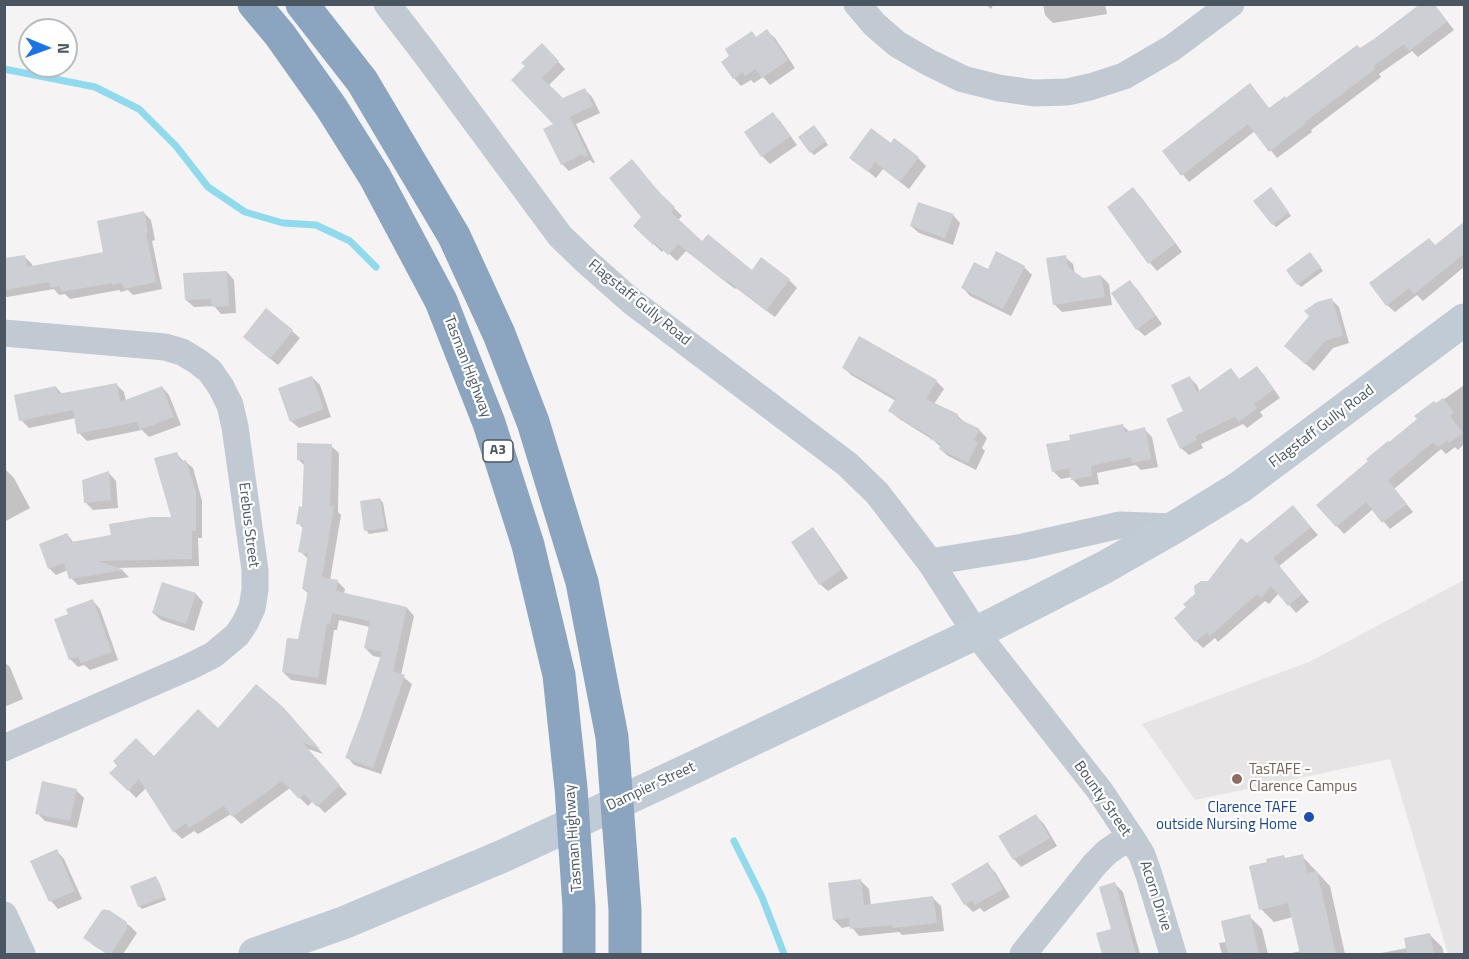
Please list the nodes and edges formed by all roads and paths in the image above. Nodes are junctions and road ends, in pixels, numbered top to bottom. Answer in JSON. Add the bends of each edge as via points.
{"nodes":[{"id":1,"x":254,"y":4,"type":"edge"},
{"id":2,"x":302,"y":4,"type":"edge"},
{"id":3,"x":387,"y":4,"type":"edge"},
{"id":4,"x":857,"y":4,"type":"edge"},
{"id":5,"x":1231,"y":4,"type":"edge"},
{"id":6,"x":1464,"y":320,"type":"edge"},
{"id":7,"x":4,"y":333,"type":"edge"},
{"id":8,"x":1175,"y":527,"type":"junction"},
{"id":9,"x":930,"y":562,"type":"junction"},
{"id":10,"x":975,"y":633,"type":"junction"},
{"id":11,"x":4,"y":748,"type":"edge"},
{"id":12,"x":1132,"y":839,"type":"junction"},
{"id":13,"x":4,"y":915,"type":"edge"},
{"id":14,"x":22,"y":954,"type":"edge"},
{"id":15,"x":255,"y":954,"type":"edge"},
{"id":16,"x":579,"y":954,"type":"edge"},
{"id":17,"x":624,"y":954,"type":"edge"},
{"id":18,"x":1023,"y":954,"type":"edge"},
{"id":19,"x":1173,"y":954,"type":"edge"}],
"edges":[{"from":1,"to":16,"type":"highway","name":"Tasman Highway","number":"A3","via":[[331,107],[375,177],[441,301],[489,423],[528,545],[559,675],[571,788]]},
{"from":2,"to":17,"type":"highway","via":[[362,81],[454,236],[499,334],[533,422],[582,582],[612,737],[625,910]]},
{"from":3,"to":9,"type":"street","name":"Flagstaff Gully Road","via":[[560,236],[631,301],[847,464],[877,493]]},
{"from":4,"to":5,"type":"street","via":[[897,44],[928,62],[963,79],[1034,93],[1067,92],[1124,76],[1172,48]]},
{"from":6,"to":8,"type":"street","name":"Flagstaff Gully Road","via":[[1240,487]]},
{"from":7,"to":11,"type":"street","name":"Erebus Street","via":[[165,347],[182,352],[210,371],[230,405],[235,427],[255,570],[252,608],[237,635],[219,650],[189,667]]},
{"from":8,"to":9,"type":"street","via":[[1120,525],[1023,547]]},
{"from":8,"to":10,"type":"street","name":"Flagstaff Gully Road"},
{"from":9,"to":10,"type":"street","name":"Flagstaff Gully Road"},
{"from":10,"to":12,"type":"street","name":"Bounty Street","via":[[1100,791]]},
{"from":10,"to":15,"type":"street","name":"Dampier Street","via":[[503,856],[343,923]]},
{"from":12,"to":18,"type":"street","name":"Bounty Street","via":[[1117,845],[1095,864]]},
{"from":12,"to":19,"type":"street","name":"Acorn Drive","via":[[1142,855]]},
{"from":13,"to":14,"type":"street"}]}
